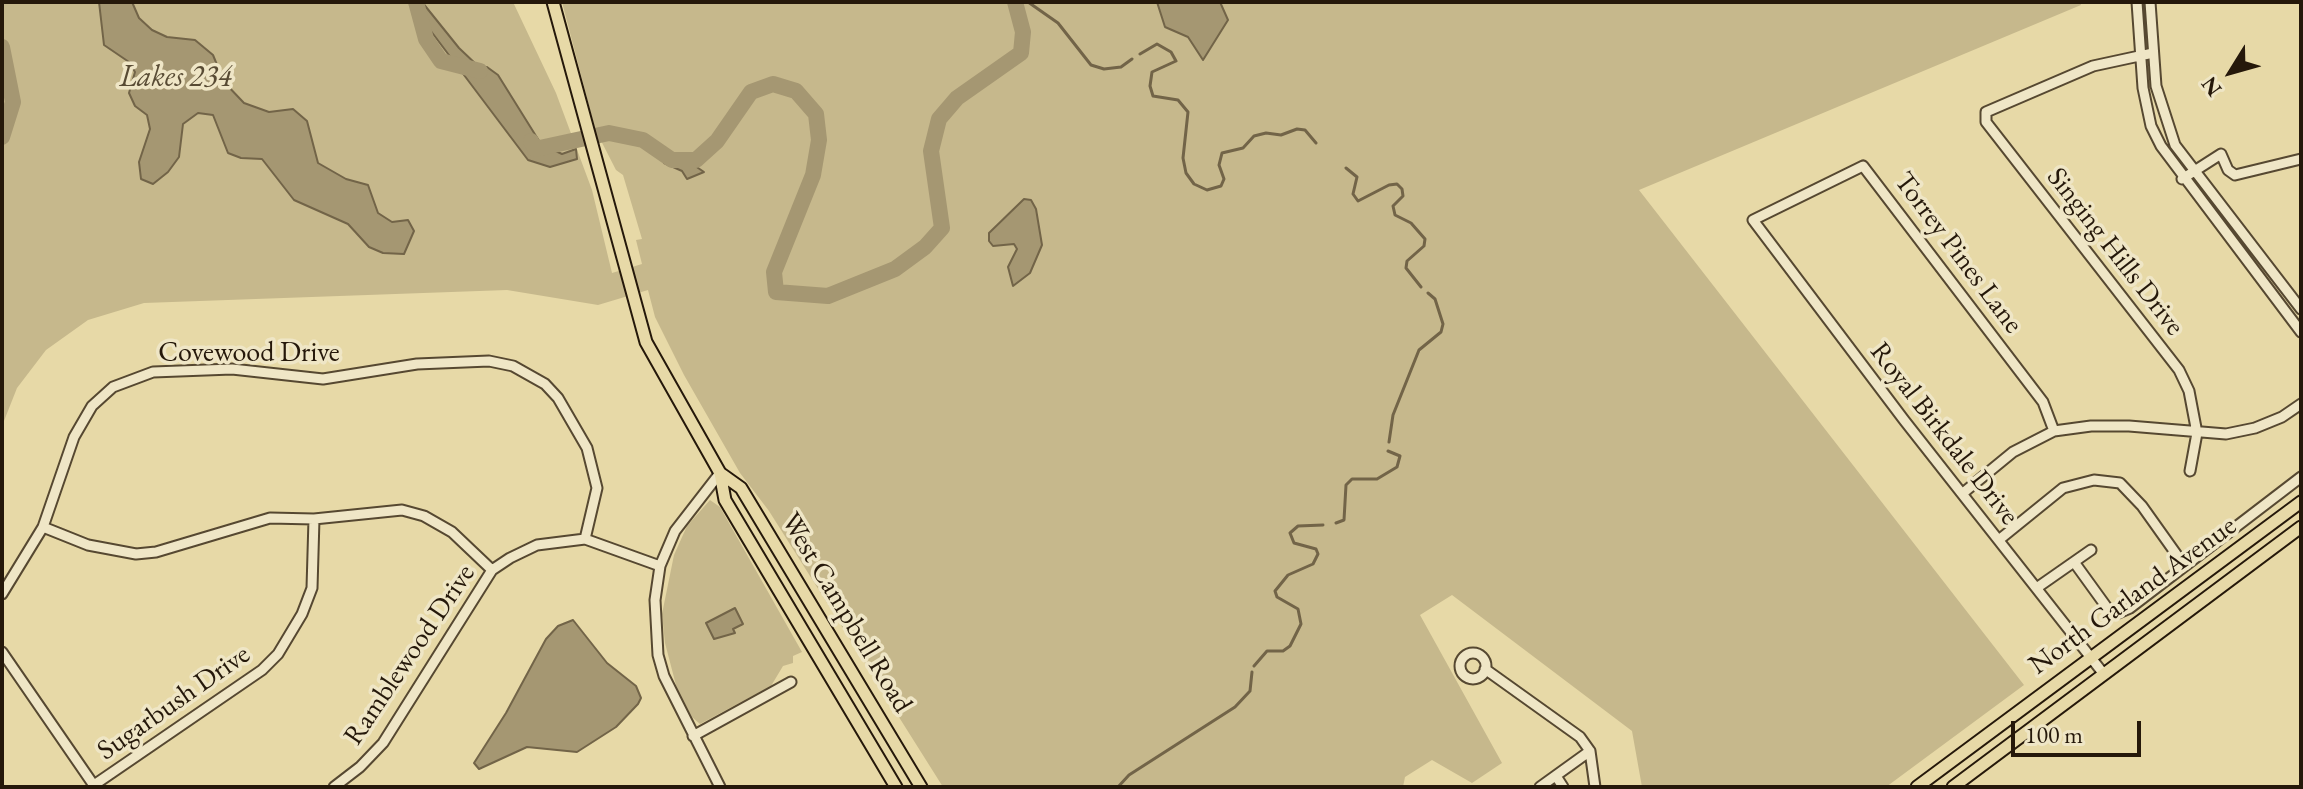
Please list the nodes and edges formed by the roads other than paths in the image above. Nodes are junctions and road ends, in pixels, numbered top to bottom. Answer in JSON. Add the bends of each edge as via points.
{"nodes":[{"id":1,"x":553,"y":2,"type":"edge"},
{"id":2,"x":2137,"y":2,"type":"edge"},
{"id":3,"x":2150,"y":2,"type":"edge"},
{"id":4,"x":2153,"y":53,"type":"junction"},
{"id":5,"x":2139,"y":54,"type":"junction"},
{"id":6,"x":2301,"y":159,"type":"edge"},
{"id":7,"x":2194,"y":170,"type":"junction"},
{"id":8,"x":2182,"y":179,"type":"junction"},
{"id":9,"x":1753,"y":220,"type":"joint"},
{"id":10,"x":2301,"y":309,"type":"edge"},
{"id":11,"x":2301,"y":332,"type":"edge"},
{"id":12,"x":2301,"y":404,"type":"edge"},
{"id":13,"x":2054,"y":431,"type":"junction"},
{"id":14,"x":2197,"y":433,"type":"junction"},
{"id":15,"x":2190,"y":471,"type":"dead end"},
{"id":16,"x":720,"y":473,"type":"junction"},
{"id":17,"x":2301,"y":477,"type":"edge"},
{"id":18,"x":1963,"y":493,"type":"junction"},
{"id":19,"x":2301,"y":502,"type":"edge"},
{"id":20,"x":314,"y":519,"type":"junction"},
{"id":21,"x":43,"y":527,"type":"junction"},
{"id":22,"x":2301,"y":527,"type":"edge"},
{"id":23,"x":585,"y":539,"type":"junction"},
{"id":24,"x":2000,"y":539,"type":"junction"},
{"id":25,"x":2091,"y":550,"type":"dead end"},
{"id":26,"x":2074,"y":562,"type":"junction"},
{"id":27,"x":2184,"y":565,"type":"junction"},
{"id":28,"x":660,"y":566,"type":"junction"},
{"id":29,"x":492,"y":570,"type":"junction"},
{"id":30,"x":2038,"y":587,"type":"junction"},
{"id":31,"x":2,"y":594,"type":"edge"},
{"id":32,"x":2,"y":652,"type":"edge"},
{"id":33,"x":2090,"y":656,"type":"junction"},
{"id":34,"x":1485,"y":669,"type":"dead end"},
{"id":35,"x":2103,"y":673,"type":"junction"},
{"id":36,"x":791,"y":682,"type":"dead end"},
{"id":37,"x":693,"y":736,"type":"junction"},
{"id":38,"x":1590,"y":751,"type":"junction"},
{"id":39,"x":1556,"y":776,"type":"junction"},
{"id":40,"x":94,"y":786,"type":"edge"},
{"id":41,"x":334,"y":787,"type":"edge"},
{"id":42,"x":720,"y":787,"type":"edge"},
{"id":43,"x":896,"y":787,"type":"edge"},
{"id":44,"x":921,"y":787,"type":"edge"},
{"id":45,"x":1540,"y":787,"type":"edge"},
{"id":46,"x":1563,"y":787,"type":"edge"},
{"id":47,"x":1595,"y":787,"type":"edge"},
{"id":48,"x":1917,"y":787,"type":"edge"},
{"id":49,"x":1953,"y":787,"type":"edge"}],
"edges":[{"from":1,"to":16,"type":"main road","name":"West Campbell Road","via":[[646,342]]},
{"from":2,"to":5,"type":"street"},
{"from":3,"to":4,"type":"street"},
{"from":4,"to":5,"type":"street"},
{"from":4,"to":7,"type":"street","via":[[2167,129]]},
{"from":5,"to":8,"type":"street","via":[[2151,126]]},
{"from":5,"to":14,"type":"street","name":"Singing Hills Drive","via":[[2093,66],[1991,107],[1986,122],[2179,370]]},
{"from":6,"to":7,"type":"street","via":[[2235,175],[2221,154]]},
{"from":7,"to":8,"type":"street"},
{"from":7,"to":10,"type":"street"},
{"from":8,"to":11,"type":"street"},
{"from":9,"to":13,"type":"street","name":"Torrey Pines Lane","via":[[1863,166],[2043,402]]},
{"from":9,"to":18,"type":"street","name":"Royal Birkdale Drive"},
{"from":12,"to":14,"type":"street","via":[[2255,428]]},
{"from":13,"to":14,"type":"street","via":[[2129,426]]},
{"from":13,"to":18,"type":"street","via":[[2013,452]]},
{"from":14,"to":15,"type":"street"},
{"from":16,"to":28,"type":"street","via":[[683,517]]},
{"from":16,"to":43,"type":"main road","name":"West Campbell Road","via":[[725,500]]},
{"from":16,"to":44,"type":"main road","name":"West Campbell Road","via":[[741,488]]},
{"from":17,"to":27,"type":"street"},
{"from":18,"to":24,"type":"street","name":"Royal Birkdale Drive"},
{"from":19,"to":33,"type":"main road","name":"North Garland Avenue"},
{"from":20,"to":21,"type":"street","via":[[270,518],[136,554],[88,545]]},
{"from":20,"to":29,"type":"street","via":[[413,512],[452,532]]},
{"from":20,"to":40,"type":"street","name":"Sugarbush Drive","via":[[312,588],[278,654]]},
{"from":21,"to":23,"type":"street","name":"Covewood Drive","via":[[83,420],[101,396],[131,377],[232,369],[323,379],[417,364],[489,361],[513,366],[545,384],[587,448],[597,488]]},
{"from":21,"to":31,"type":"street","name":"Covewood Drive"},
{"from":22,"to":35,"type":"main road","name":"North Garland Avenue"},
{"from":23,"to":28,"type":"street","name":"Ramblewood Drive"},
{"from":23,"to":29,"type":"street","name":"Ramblewood Drive","via":[[537,545]]},
{"from":24,"to":27,"type":"street","via":[[2063,488],[2094,480],[2120,483]]},
{"from":24,"to":30,"type":"street","name":"Royal Birkdale Drive"},
{"from":25,"to":26,"type":"street"},
{"from":26,"to":27,"type":"street","via":[[2116,614]]},
{"from":26,"to":30,"type":"street"},
{"from":28,"to":37,"type":"street","via":[[655,600],[658,655]]},
{"from":29,"to":41,"type":"street","name":"Ramblewood Drive","via":[[383,743]]},
{"from":30,"to":33,"type":"street","name":"Royal Birkdale Drive"},
{"from":32,"to":40,"type":"street"},
{"from":33,"to":35,"type":"street","name":"Royal Birkdale Drive"},
{"from":33,"to":48,"type":"main road","name":"North Garland Avenue"},
{"from":34,"to":38,"type":"street","via":[[1580,737]]},
{"from":35,"to":49,"type":"main road","name":"North Garland Avenue"},
{"from":36,"to":37,"type":"street"},
{"from":37,"to":42,"type":"street"},
{"from":38,"to":39,"type":"street"},
{"from":38,"to":47,"type":"street"},
{"from":39,"to":45,"type":"street"},
{"from":39,"to":46,"type":"street"}]}
